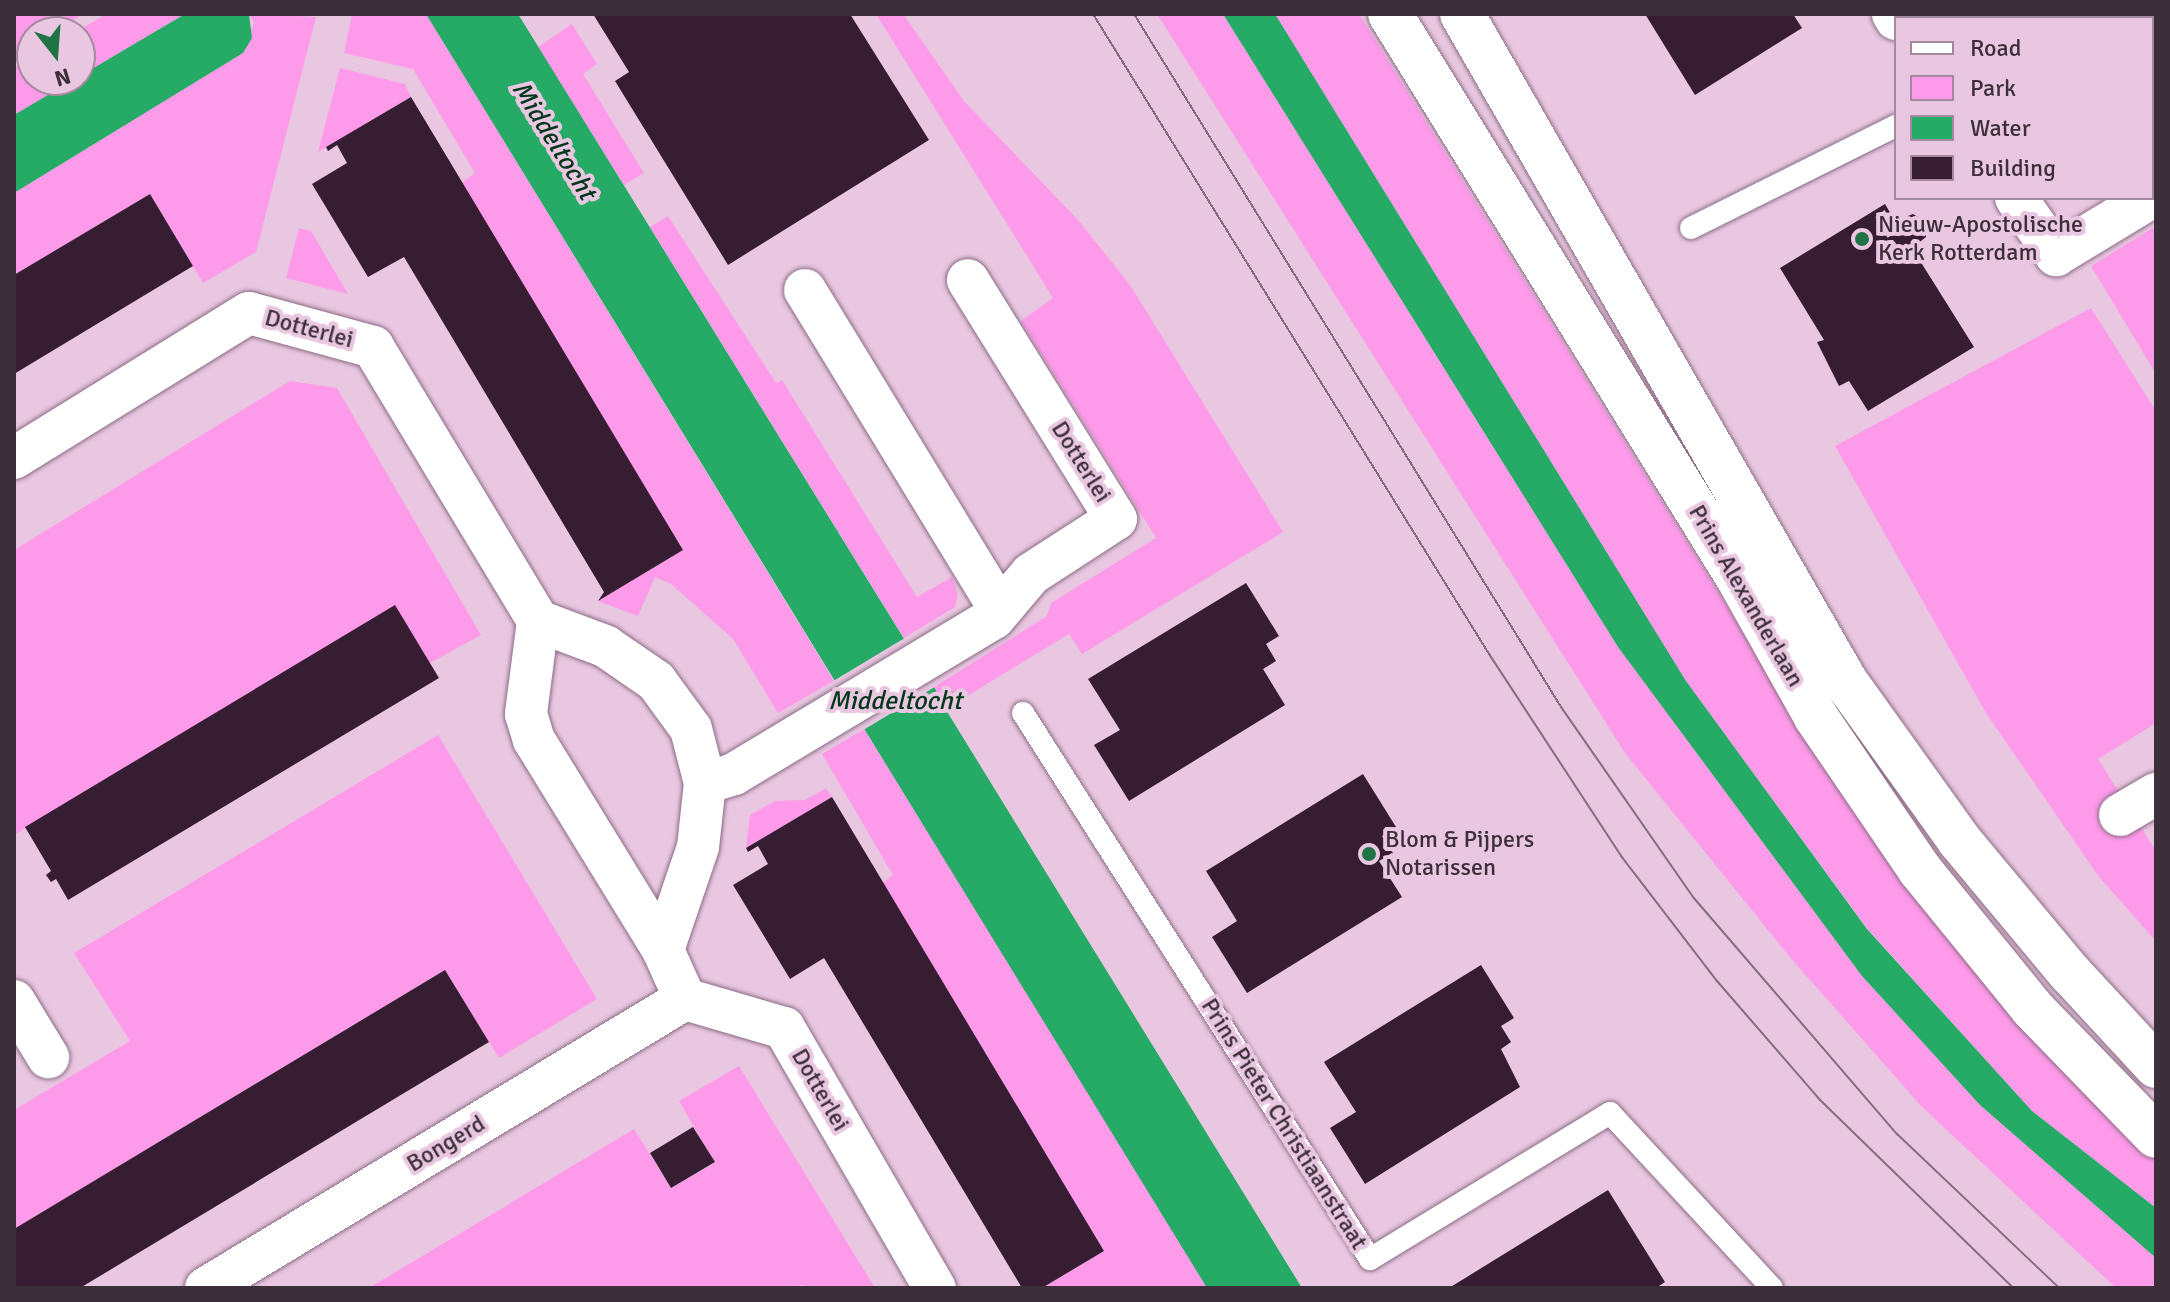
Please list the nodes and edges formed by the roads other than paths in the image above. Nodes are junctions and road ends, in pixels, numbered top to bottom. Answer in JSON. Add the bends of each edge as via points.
{"nodes":[{"id":1,"x":1390,"y":14,"type":"edge"},
{"id":2,"x":1462,"y":14,"type":"edge"},
{"id":3,"x":1894,"y":127,"type":"edge"},
{"id":4,"x":2017,"y":200,"type":"edge"},
{"id":5,"x":2146,"y":200,"type":"edge"},
{"id":6,"x":1691,"y":228,"type":"dead end"},
{"id":7,"x":968,"y":280,"type":"dead end"},
{"id":8,"x":805,"y":290,"type":"dead end"},
{"id":9,"x":14,"y":458,"type":"edge"},
{"id":10,"x":1000,"y":609,"type":"junction"},
{"id":11,"x":538,"y":621,"type":"junction"},
{"id":12,"x":1023,"y":713,"type":"dead end"},
{"id":13,"x":705,"y":783,"type":"junction"},
{"id":14,"x":2156,"y":794,"type":"edge"},
{"id":15,"x":2120,"y":815,"type":"dead end"},
{"id":16,"x":663,"y":950,"type":"junction"},
{"id":17,"x":685,"y":999,"type":"junction"},
{"id":18,"x":14,"y":1001,"type":"edge"},
{"id":19,"x":48,"y":1057,"type":"dead end"},
{"id":20,"x":2156,"y":1066,"type":"edge"},
{"id":21,"x":2156,"y":1136,"type":"edge"},
{"id":22,"x":206,"y":1288,"type":"edge"},
{"id":23,"x":935,"y":1288,"type":"edge"},
{"id":24,"x":1772,"y":1288,"type":"edge"}],
"edges":[{"from":1,"to":21,"type":"main road","name":"Prins Alexanderlaan","via":[[1842,755],[1920,870],[2032,1008]]},
{"from":2,"to":20,"type":"main road","name":"Prins Alexanderlaan","via":[[1846,682],[1959,840]]},
{"from":3,"to":6,"type":"lane"},
{"from":4,"to":5,"type":"street","via":[[2056,255]]},
{"from":7,"to":10,"type":"street","name":"Dotterlei","via":[[1116,519],[1031,574]]},
{"from":8,"to":10,"type":"street"},
{"from":9,"to":11,"type":"street","name":"Dotterlei","via":[[249,313],[373,347]]},
{"from":10,"to":13,"type":"street","name":"Dotterlei","via":[[734,774]]},
{"from":11,"to":13,"type":"street","via":[[605,646],[656,681],[691,729]]},
{"from":11,"to":16,"type":"street","via":[[526,714],[534,740]]},
{"from":12,"to":24,"type":"lane","name":"Prins Pieter Christiaanstraat","via":[[1370,1259],[1610,1113]]},
{"from":13,"to":16,"type":"street","via":[[698,847]]},
{"from":14,"to":15,"type":"street"},
{"from":16,"to":17,"type":"street"},
{"from":17,"to":22,"type":"street","name":"Bongerd"},
{"from":17,"to":23,"type":"street","name":"Dotterlei","via":[[784,1028]]},
{"from":18,"to":19,"type":"street"}]}
